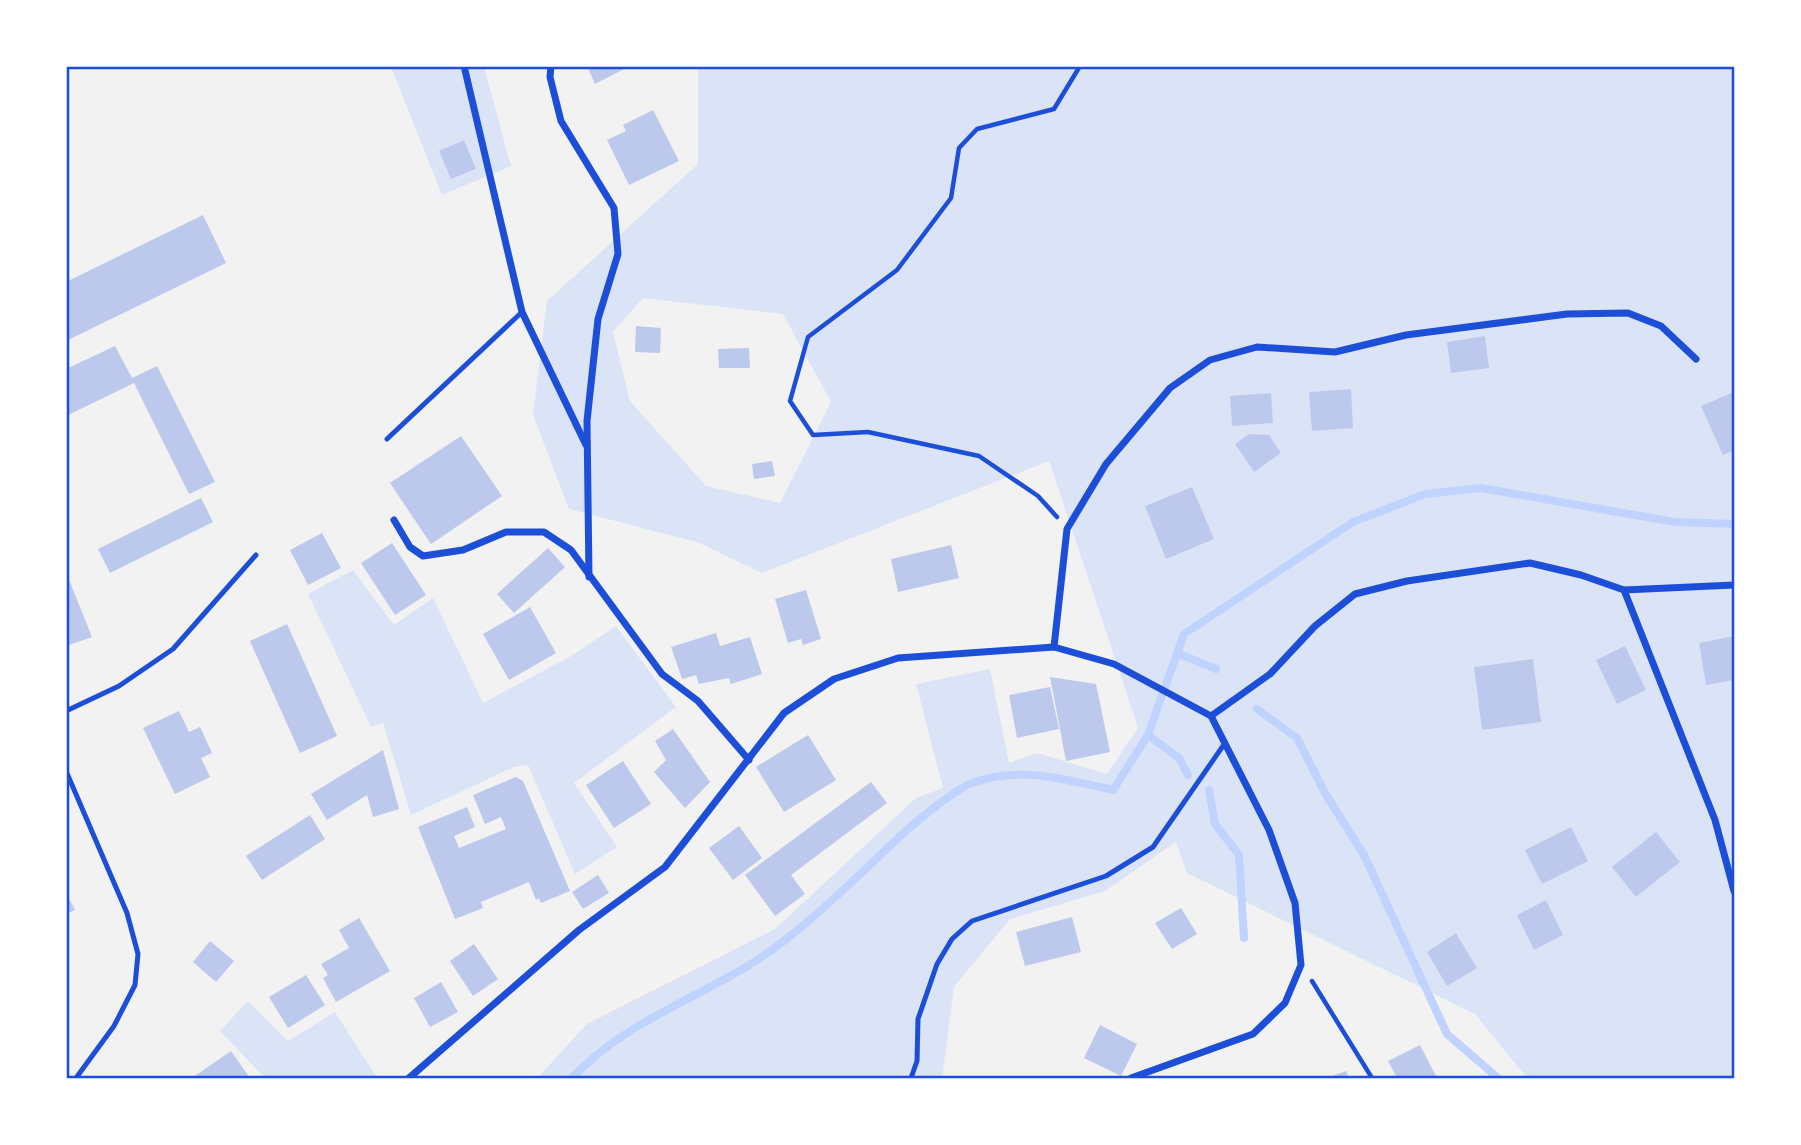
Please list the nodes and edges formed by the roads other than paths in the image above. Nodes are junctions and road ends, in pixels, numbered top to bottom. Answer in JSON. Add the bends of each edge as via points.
{"nodes":[{"id":1,"x":464,"y":66,"type":"edge"},
{"id":2,"x":551,"y":66,"type":"edge"},
{"id":3,"x":522,"y":312,"type":"junction"},
{"id":4,"x":1696,"y":359,"type":"dead end"},
{"id":5,"x":387,"y":439,"type":"dead end"},
{"id":6,"x":588,"y":449,"type":"junction"},
{"id":7,"x":394,"y":520,"type":"dead end"},
{"id":8,"x":256,"y":555,"type":"dead end"},
{"id":9,"x":589,"y":577,"type":"junction"},
{"id":10,"x":1734,"y":585,"type":"edge"},
{"id":11,"x":1624,"y":590,"type":"junction"},
{"id":12,"x":1054,"y":647,"type":"junction"},
{"id":13,"x":66,"y":711,"type":"edge"},
{"id":14,"x":1211,"y":716,"type":"junction"},
{"id":15,"x":1224,"y":743,"type":"junction"},
{"id":16,"x":749,"y":760,"type":"junction"},
{"id":17,"x":66,"y":771,"type":"edge"},
{"id":18,"x":1734,"y":891,"type":"edge"},
{"id":19,"x":76,"y":1079,"type":"edge"},
{"id":20,"x":409,"y":1079,"type":"edge"},
{"id":21,"x":911,"y":1079,"type":"edge"},
{"id":22,"x":1131,"y":1079,"type":"edge"}],
"edges":[{"from":1,"to":3,"type":"street"},
{"from":2,"to":6,"type":"street","via":[[561,121],[614,208],[618,254],[598,319]]},
{"from":3,"to":5,"type":"lane"},
{"from":3,"to":6,"type":"street"},
{"from":4,"to":12,"type":"street","via":[[1661,326],[1628,313],[1567,314],[1406,335],[1335,352],[1258,346],[1210,360],[1170,388],[1106,464],[1067,529]]},
{"from":6,"to":9,"type":"street"},
{"from":7,"to":9,"type":"street","via":[[410,547],[423,555],[463,550],[506,532],[544,532],[571,550]]},
{"from":8,"to":13,"type":"lane","via":[[173,649],[120,686]]},
{"from":9,"to":16,"type":"street","via":[[662,674],[698,701]]},
{"from":10,"to":11,"type":"street"},
{"from":11,"to":14,"type":"street","via":[[1530,563],[1407,581],[1354,594],[1315,626],[1270,674]]},
{"from":11,"to":18,"type":"street","via":[[1715,820]]},
{"from":12,"to":14,"type":"street","via":[[1114,664]]},
{"from":12,"to":16,"type":"street","via":[[898,658],[834,679],[784,713]]},
{"from":14,"to":15,"type":"street"},
{"from":15,"to":21,"type":"lane","via":[[1153,848],[1106,876],[972,921],[952,939],[937,964],[918,1019],[917,1061]]},
{"from":15,"to":22,"type":"street","via":[[1269,830],[1295,903],[1301,965],[1285,1003],[1253,1034]]},
{"from":16,"to":20,"type":"street","via":[[665,867],[579,930]]},
{"from":17,"to":19,"type":"lane","via":[[127,914],[138,954],[135,985],[114,1026]]}]}
